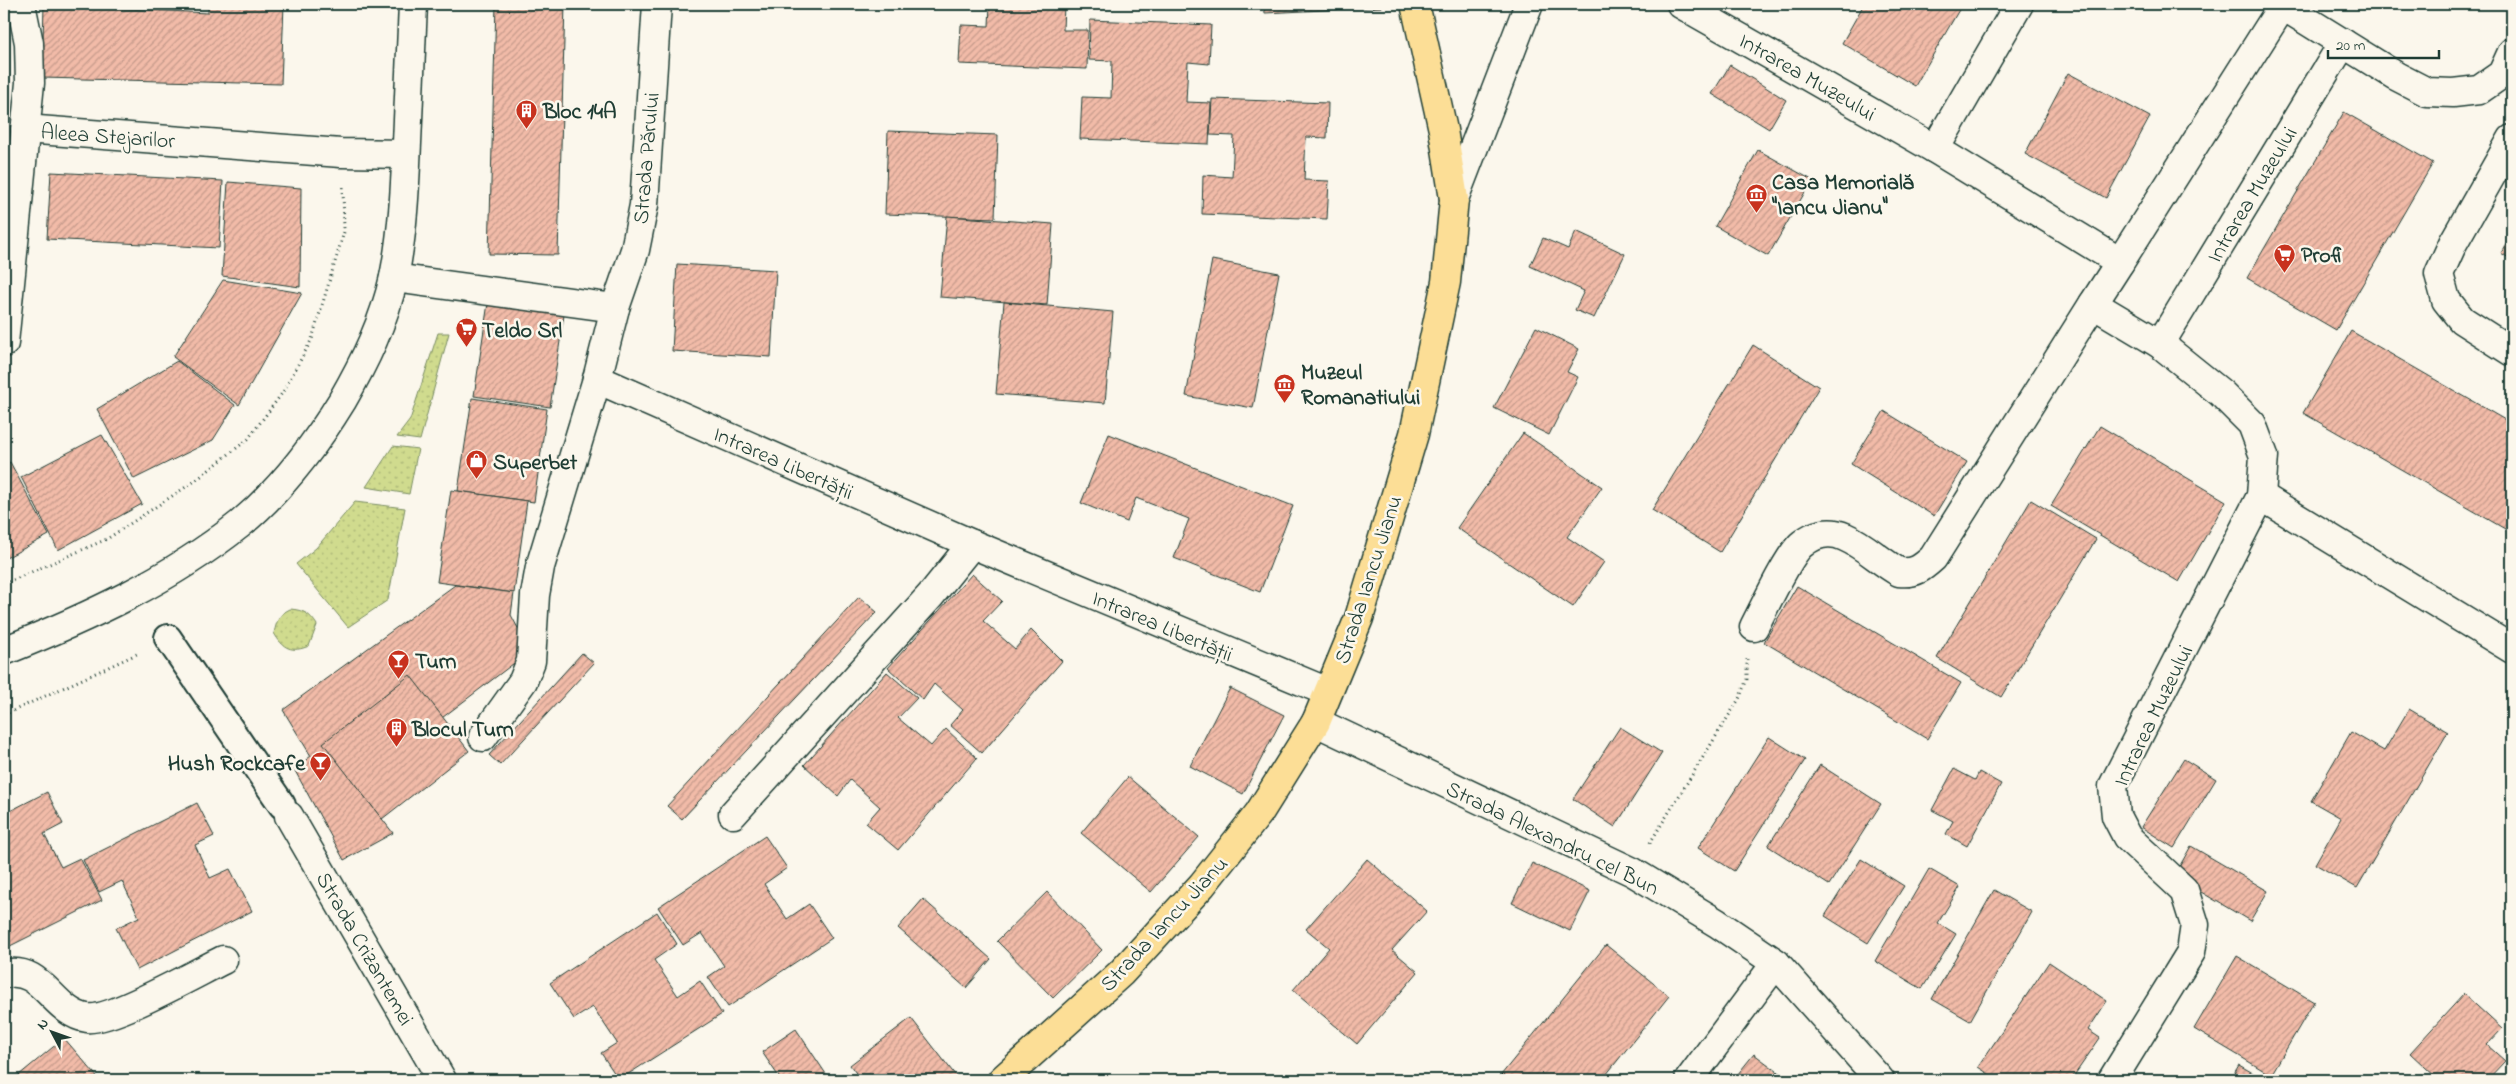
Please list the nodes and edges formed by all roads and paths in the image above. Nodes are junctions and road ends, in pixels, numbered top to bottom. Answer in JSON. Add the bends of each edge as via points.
{"nodes":[{"id":1,"x":21,"y":4,"type":"edge"},
{"id":2,"x":413,"y":4,"type":"edge"},
{"id":3,"x":657,"y":4,"type":"edge"},
{"id":4,"x":1414,"y":4,"type":"edge"},
{"id":5,"x":1529,"y":4,"type":"edge"},
{"id":6,"x":1681,"y":4,"type":"edge"},
{"id":7,"x":2020,"y":4,"type":"edge"},
{"id":8,"x":2282,"y":5,"type":"edge"},
{"id":9,"x":2343,"y":43,"type":"junction"},
{"id":10,"x":2509,"y":68,"type":"edge"},
{"id":11,"x":25,"y":129,"type":"junction"},
{"id":12,"x":2512,"y":139,"type":"edge"},
{"id":13,"x":1935,"y":149,"type":"junction"},
{"id":14,"x":341,"y":153,"type":"junction"},
{"id":15,"x":406,"y":154,"type":"junction"},
{"id":16,"x":1454,"y":200,"type":"junction"},
{"id":17,"x":2120,"y":262,"type":"junction"},
{"id":18,"x":394,"y":278,"type":"junction"},
{"id":19,"x":2093,"y":304,"type":"junction"},
{"id":20,"x":615,"y":308,"type":"junction"},
{"id":21,"x":4,"y":343,"type":"edge"},
{"id":22,"x":2160,"y":344,"type":"junction"},
{"id":23,"x":2512,"y":352,"type":"edge"},
{"id":24,"x":597,"y":378,"type":"junction"},
{"id":25,"x":2261,"y":496,"type":"junction"},
{"id":26,"x":972,"y":544,"type":"junction"},
{"id":27,"x":4,"y":584,"type":"edge"},
{"id":28,"x":1754,"y":627,"type":"joint"},
{"id":29,"x":168,"y":638,"type":"joint"},
{"id":30,"x":2512,"y":649,"type":"edge"},
{"id":31,"x":4,"y":651,"type":"edge"},
{"id":32,"x":1328,"y":692,"type":"junction"},
{"id":33,"x":4,"y":715,"type":"edge"},
{"id":34,"x":1316,"y":722,"type":"junction"},
{"id":35,"x":483,"y":737,"type":"dead end"},
{"id":36,"x":284,"y":808,"type":"joint"},
{"id":37,"x":734,"y":814,"type":"dead end"},
{"id":38,"x":1633,"y":872,"type":"junction"},
{"id":39,"x":223,"y":960,"type":"dead end"},
{"id":40,"x":1776,"y":963,"type":"junction"},
{"id":41,"x":4,"y":974,"type":"edge"},
{"id":42,"x":442,"y":1080,"type":"edge"},
{"id":43,"x":1002,"y":1080,"type":"edge"},
{"id":44,"x":1689,"y":1080,"type":"edge"},
{"id":45,"x":1880,"y":1080,"type":"edge"},
{"id":46,"x":2112,"y":1080,"type":"edge"}],
"edges":[{"from":1,"to":11,"type":"street","via":[[29,43],[30,83]]},
{"from":2,"to":15,"type":"street"},
{"from":3,"to":20,"type":"street","name":"Strada Părului","via":[[644,205],[635,250]]},
{"from":4,"to":16,"type":"main road","name":"Strada Iancu Jianu","via":[[1443,130]]},
{"from":5,"to":16,"type":"street","name":"Strada Iancu Jianu"},
{"from":6,"to":13,"type":"street","name":"Intrarea Muzeului"},
{"from":7,"to":13,"type":"street"},
{"from":8,"to":9,"type":"street"},
{"from":8,"to":17,"type":"street"},
{"from":9,"to":10,"type":"street","via":[[2428,92],[2479,90]]},
{"from":9,"to":22,"type":"street","name":"Intrarea Muzeului"},
{"from":11,"to":14,"type":"street","name":"Aleea Stejarilor"},
{"from":11,"to":21,"type":"street","name":"Aleea Stejarilor"},
{"from":12,"to":23,"type":"street","via":[[2439,274],[2446,300],[2462,320]]},
{"from":13,"to":17,"type":"street","name":"Intrarea Muzeului"},
{"from":14,"to":15,"type":"street","name":"Aleea Stejarilor"},
{"from":14,"to":27,"type":"path","via":[[344,232],[312,339],[283,392],[248,438],[195,481],[107,539]]},
{"from":15,"to":18,"type":"street","via":[[402,231]]},
{"from":16,"to":32,"type":"main road","name":"Strada Iancu Jianu","via":[[1446,282],[1414,434],[1359,618]]},
{"from":17,"to":19,"type":"street"},
{"from":18,"to":20,"type":"street"},
{"from":18,"to":31,"type":"street","via":[[380,328],[327,425],[288,477],[241,523],[190,560],[125,598]]},
{"from":19,"to":22,"type":"street","name":"Intrarea Muzeului"},
{"from":19,"to":28,"type":"street","via":[[1933,558],[1920,570],[1900,572],[1845,537],[1816,535],[1800,545]]},
{"from":20,"to":24,"type":"street","name":"Strada Părului"},
{"from":22,"to":25,"type":"street","name":"Intrarea Muzeului","via":[[2220,392],[2252,424],[2264,456]]},
{"from":24,"to":26,"type":"street","name":"Intrarea Libertății"},
{"from":24,"to":35,"type":"street","name":"Strada Părului","via":[[540,567],[535,595],[532,661],[523,681]]},
{"from":25,"to":30,"type":"street"},
{"from":25,"to":46,"type":"street","name":"Intrarea Muzeului","via":[[2113,786],[2116,816],[2127,836],[2184,890],[2195,925],[2191,952]]},
{"from":26,"to":32,"type":"street","name":"Intrarea Libertății"},
{"from":26,"to":37,"type":"street","via":[[931,595]]},
{"from":28,"to":38,"type":"path","via":[[1747,652],[1747,679],[1739,699]]},
{"from":29,"to":33,"type":"path"},
{"from":29,"to":36,"type":"street"},
{"from":32,"to":34,"type":"main road","name":"Strada Iancu Jianu"},
{"from":34,"to":38,"type":"street","name":"Strada Alexandru cel Bun"},
{"from":34,"to":43,"type":"main road","name":"Strada Iancu Jianu","via":[[1259,813],[1202,885],[1121,973]]},
{"from":36,"to":42,"type":"street","name":"Strada Crizantemei"},
{"from":38,"to":40,"type":"street","name":"Strada Alexandru cel Bun"},
{"from":39,"to":41,"type":"street","via":[[122,1010],[88,1018],[68,1010],[31,975]]},
{"from":40,"to":44,"type":"street"},
{"from":40,"to":45,"type":"street","name":"Strada Alexandru cel Bun"}]}
